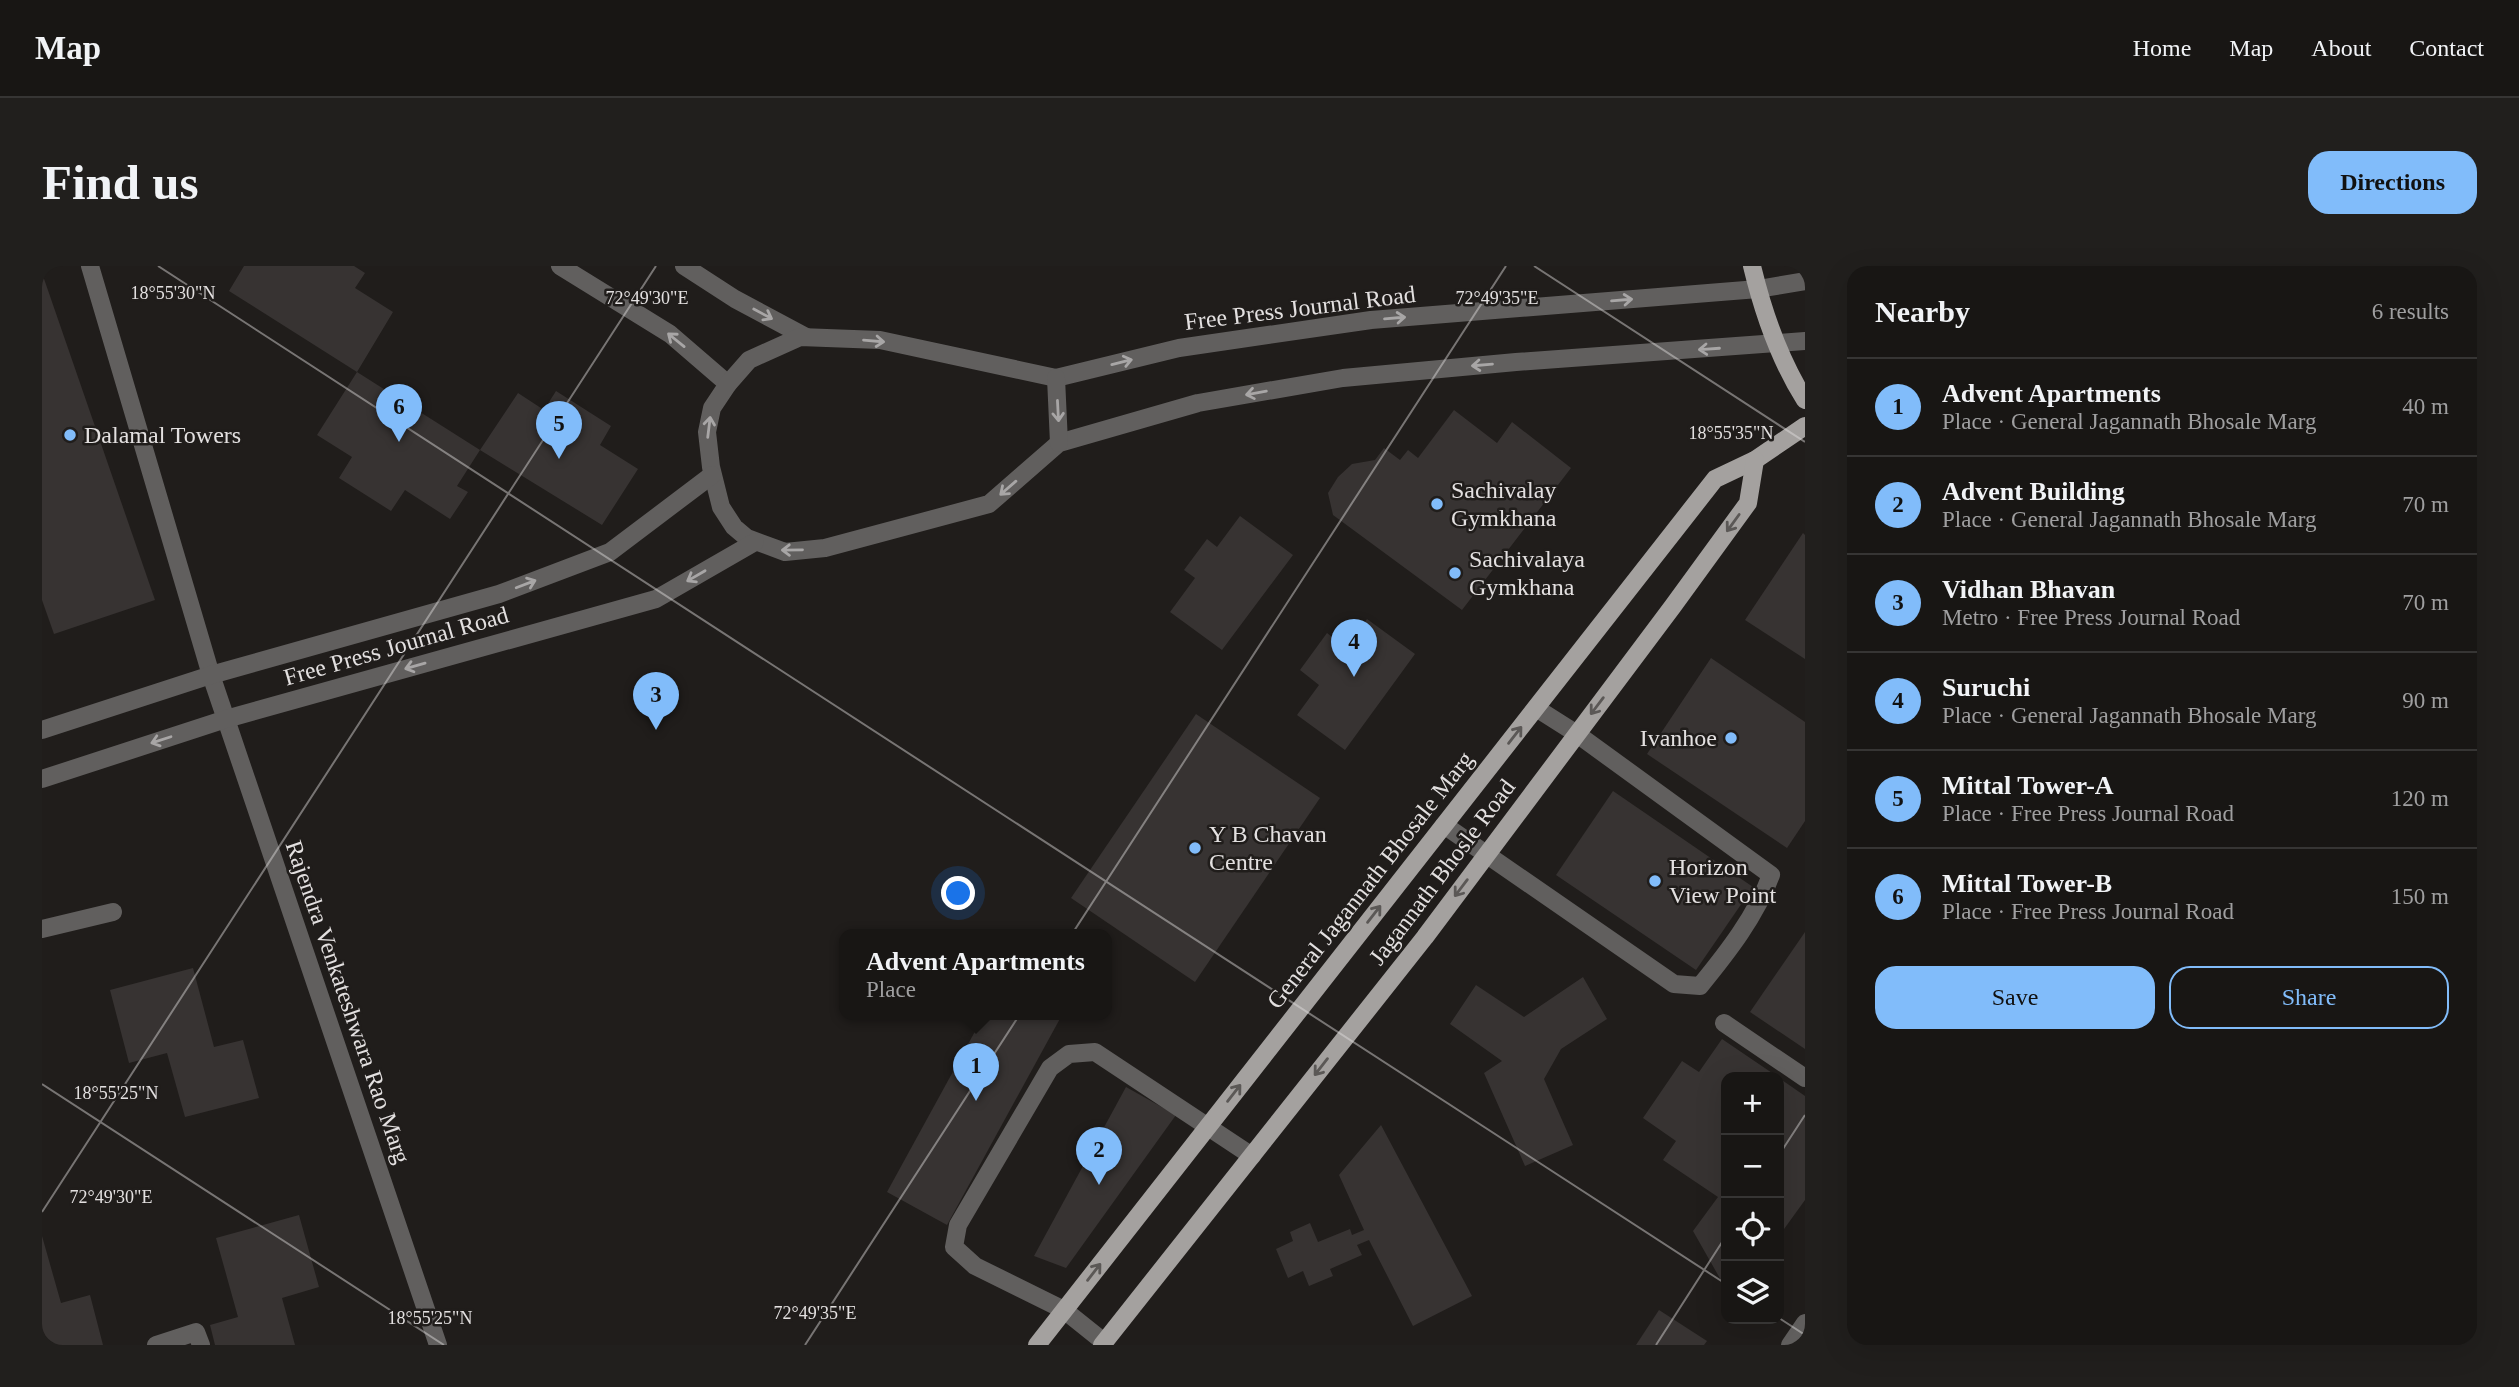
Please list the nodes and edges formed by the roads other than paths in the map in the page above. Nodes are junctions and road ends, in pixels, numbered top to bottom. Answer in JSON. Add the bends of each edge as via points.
{"nodes":[{"id":1,"x":90,"y":266,"type":"edge"},
{"id":2,"x":560,"y":266,"type":"edge"},
{"id":3,"x":684,"y":266,"type":"edge"},
{"id":4,"x":1752,"y":266,"type":"edge"},
{"id":5,"x":1805,"y":281,"type":"edge"},
{"id":6,"x":1758,"y":289,"type":"junction"},
{"id":7,"x":806,"y":337,"type":"junction"},
{"id":8,"x":1805,"y":341,"type":"edge"},
{"id":9,"x":1777,"y":345,"type":"junction"},
{"id":10,"x":1056,"y":378,"type":"junction"},
{"id":11,"x":729,"y":384,"type":"junction"},
{"id":12,"x":1805,"y":400,"type":"edge"},
{"id":13,"x":1805,"y":426,"type":"edge"},
{"id":14,"x":1059,"y":443,"type":"junction"},
{"id":15,"x":1755,"y":460,"type":"junction"},
{"id":16,"x":712,"y":475,"type":"junction"},
{"id":17,"x":755,"y":542,"type":"junction"},
{"id":18,"x":211,"y":675,"type":"junction"},
{"id":19,"x":1536,"y":708,"type":"junction"},
{"id":20,"x":226,"y":719,"type":"junction"},
{"id":21,"x":42,"y":730,"type":"edge"},
{"id":22,"x":1577,"y":734,"type":"junction"},
{"id":23,"x":42,"y":779,"type":"edge"},
{"id":24,"x":1444,"y":825,"type":"junction"},
{"id":25,"x":1486,"y":855,"type":"junction"},
{"id":26,"x":113,"y":912,"type":"dead end"},
{"id":27,"x":42,"y":929,"type":"edge"},
{"id":28,"x":1724,"y":1023,"type":"dead end"},
{"id":29,"x":1805,"y":1078,"type":"edge"},
{"id":30,"x":1209,"y":1125,"type":"junction"},
{"id":31,"x":1252,"y":1156,"type":"junction"},
{"id":32,"x":1064,"y":1310,"type":"junction"},
{"id":33,"x":1805,"y":1324,"type":"edge"},
{"id":34,"x":1103,"y":1344,"type":"edge"},
{"id":35,"x":156,"y":1345,"type":"edge"},
{"id":36,"x":201,"y":1345,"type":"edge"},
{"id":37,"x":438,"y":1345,"type":"edge"},
{"id":38,"x":1037,"y":1345,"type":"edge"},
{"id":39,"x":1790,"y":1345,"type":"edge"}],
"edges":[{"from":1,"to":18,"type":"street","name":"Rajendra Venkateshwara Rao Marg"},
{"from":11,"to":2,"type":"street","one_way":true,"via":[[670,334]]},
{"from":3,"to":7,"type":"street","one_way":true},
{"from":4,"to":6,"type":"main road"},
{"from":5,"to":6,"type":"street","name":"Free Press Journal Road"},
{"from":6,"to":9,"type":"main road"},
{"from":10,"to":6,"type":"street","name":"Free Press Journal Road","one_way":true,"via":[[1179,348],[1371,320]]},
{"from":7,"to":10,"type":"street","name":"Free Press Journal Road","one_way":true,"via":[[880,341]]},
{"from":7,"to":11,"type":"street","name":"Free Press Journal Road","via":[[749,360]]},
{"from":8,"to":9,"type":"street","name":"Free Press Journal Road"},
{"from":9,"to":12,"type":"main road"},
{"from":9,"to":14,"type":"street","name":"Free Press Journal Road","one_way":true,"via":[[1343,378],[1198,403]]},
{"from":10,"to":14,"type":"street","one_way":true},
{"from":16,"to":11,"type":"street","name":"Free Press Journal Road","one_way":true,"via":[[707,432],[712,408]]},
{"from":13,"to":15,"type":"main road"},
{"from":14,"to":17,"type":"street","name":"Free Press Journal Road","one_way":true,"via":[[989,504],[825,548],[785,552]]},
{"from":15,"to":19,"type":"main road","name":"General Jagannath Bhosale Marg","via":[[1715,479]]},
{"from":15,"to":22,"type":"main road","name":"Jagannath Bhosle Road","one_way":true,"via":[[1748,503]]},
{"from":16,"to":17,"type":"street","name":"Free Press Journal Road","via":[[721,507],[734,527]]},
{"from":18,"to":16,"type":"street","name":"Free Press Journal Road","one_way":true,"via":[[499,594],[610,552]]},
{"from":17,"to":20,"type":"street","name":"Free Press Journal Road","one_way":true,"via":[[656,599]]},
{"from":18,"to":20,"type":"street","name":"Rajendra Venkateshwara Rao Marg"},
{"from":18,"to":21,"type":"street","name":"Free Press Journal Road"},
{"from":19,"to":22,"type":"street"},
{"from":24,"to":19,"type":"main road","name":"General Jagannath Bhosale Marg","one_way":true},
{"from":20,"to":23,"type":"street","name":"Free Press Journal Road","one_way":true},
{"from":20,"to":37,"type":"street","name":"Rajendra Venkateshwara Rao Marg"},
{"from":22,"to":25,"type":"main road","name":"Jagannath Bhosle Road"},
{"from":22,"to":25,"type":"street","via":[[1771,875],[1725,956],[1700,985],[1674,984]]},
{"from":24,"to":25,"type":"street"},
{"from":30,"to":24,"type":"main road","name":"General Jagannath Bhosale Marg","one_way":true},
{"from":25,"to":31,"type":"main road","name":"Jagannath Bhosle Road","one_way":true},
{"from":26,"to":27,"type":"street"},
{"from":28,"to":29,"type":"street"},
{"from":30,"to":31,"type":"street"},
{"from":32,"to":30,"type":"main road","name":"General Jagannath Bhosale Marg","one_way":true},
{"from":30,"to":32,"type":"street","via":[[1095,1052],[1069,1054],[1050,1068],[958,1225],[954,1247],[975,1266]]},
{"from":31,"to":34,"type":"main road","name":"Jagannath Bhosle Road"},
{"from":32,"to":34,"type":"street"},
{"from":32,"to":38,"type":"main road","name":"General Jagannath Bhosale Marg"},
{"from":33,"to":39,"type":"street"},
{"from":35,"to":36,"type":"street","via":[[196,1332]]}]}
